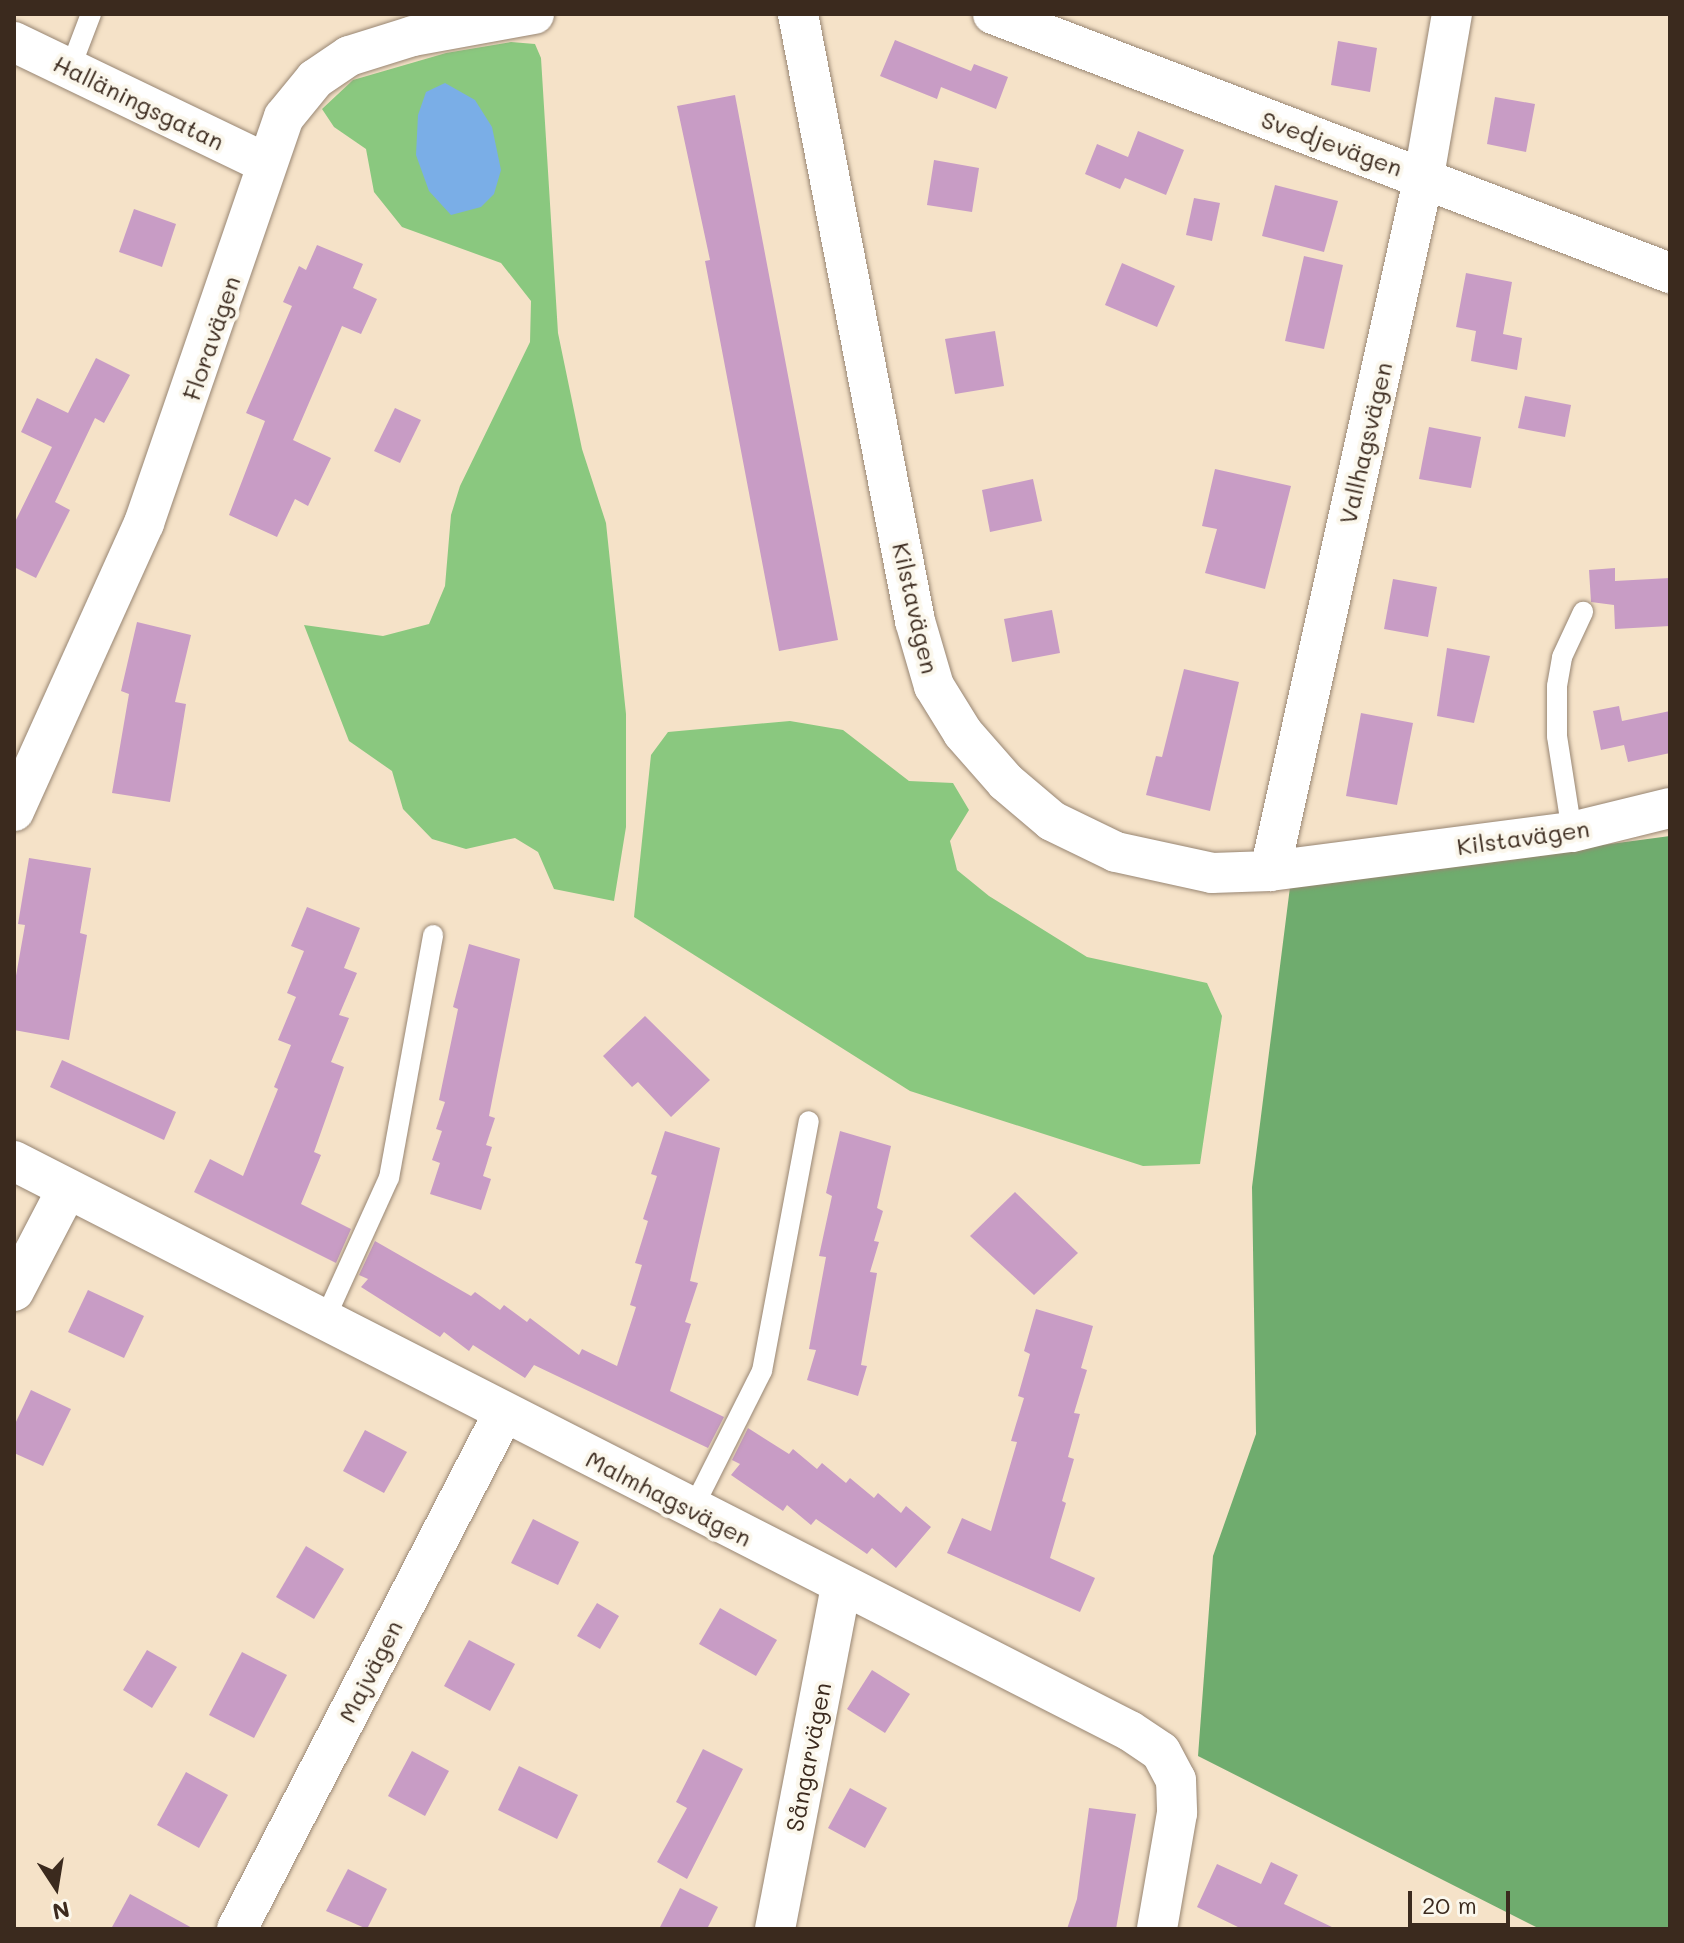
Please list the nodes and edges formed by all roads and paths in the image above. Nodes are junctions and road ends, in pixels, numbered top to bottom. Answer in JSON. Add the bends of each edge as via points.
{"nodes":[{"id":1,"x":91,"y":14,"type":"edge"},
{"id":2,"x":534,"y":14,"type":"edge"},
{"id":3,"x":798,"y":14,"type":"edge"},
{"id":4,"x":993,"y":14,"type":"edge"},
{"id":5,"x":1452,"y":14,"type":"edge"},
{"id":6,"x":14,"y":42,"type":"edge"},
{"id":7,"x":70,"y":69,"type":"junction"},
{"id":8,"x":265,"y":163,"type":"junction"},
{"id":9,"x":1424,"y":176,"type":"junction"},
{"id":10,"x":1670,"y":273,"type":"edge"},
{"id":11,"x":1583,"y":612,"type":"dead end"},
{"id":12,"x":1670,"y":808,"type":"edge"},
{"id":13,"x":14,"y":811,"type":"edge"},
{"id":14,"x":1572,"y":832,"type":"junction"},
{"id":15,"x":1270,"y":871,"type":"junction"},
{"id":16,"x":433,"y":935,"type":"dead end"},
{"id":17,"x":809,"y":1121,"type":"dead end"},
{"id":18,"x":14,"y":1161,"type":"edge"},
{"id":19,"x":67,"y":1189,"type":"junction"},
{"id":20,"x":14,"y":1291,"type":"edge"},
{"id":21,"x":324,"y":1321,"type":"junction"},
{"id":22,"x":503,"y":1414,"type":"junction"},
{"id":23,"x":692,"y":1510,"type":"junction"},
{"id":24,"x":841,"y":1585,"type":"junction"},
{"id":25,"x":237,"y":1929,"type":"edge"},
{"id":26,"x":775,"y":1929,"type":"edge"},
{"id":27,"x":1157,"y":1929,"type":"edge"}],
"edges":[{"from":1,"to":7,"type":"lane"},
{"from":2,"to":8,"type":"street","name":"Floravägen","via":[[413,36],[349,56],[315,79],[284,117]]},
{"from":3,"to":15,"type":"street","name":"Kilstavägen","via":[[915,621],[934,686],[963,733],[1006,782],[1052,821],[1116,852],[1162,866],[1212,873]]},
{"from":4,"to":9,"type":"street","name":"Svedjevägen"},
{"from":5,"to":9,"type":"street","name":"Vallhagsvägen"},
{"from":6,"to":7,"type":"street","name":"Halläningsgatan"},
{"from":7,"to":8,"type":"street","name":"Halläningsgatan"},
{"from":8,"to":13,"type":"street","name":"Floravägen","via":[[233,276],[144,523]]},
{"from":9,"to":10,"type":"street","name":"Svedjevägen"},
{"from":9,"to":15,"type":"street","name":"Vallhagsvägen"},
{"from":11,"to":14,"type":"lane","via":[[1562,657],[1557,686],[1557,736]]},
{"from":12,"to":14,"type":"street","name":"Kilstavägen"},
{"from":14,"to":15,"type":"street","name":"Kilstavägen"},
{"from":16,"to":21,"type":"lane","via":[[389,1178]]},
{"from":17,"to":23,"type":"lane","via":[[762,1371]]},
{"from":18,"to":19,"type":"street","name":"Malmhagsvägen"},
{"from":19,"to":20,"type":"street"},
{"from":19,"to":21,"type":"street","name":"Malmhagsvägen"},
{"from":21,"to":22,"type":"street","name":"Malmhagsvägen"},
{"from":22,"to":23,"type":"street","name":"Malmhagsvägen"},
{"from":22,"to":25,"type":"street","name":"Majvägen"},
{"from":23,"to":24,"type":"street","name":"Malmhagsvägen"},
{"from":24,"to":26,"type":"street","name":"Sångarvägen"},
{"from":24,"to":27,"type":"street","name":"Malmhagsvägen","via":[[1130,1731],[1161,1752],[1176,1780],[1177,1813]]}]}
